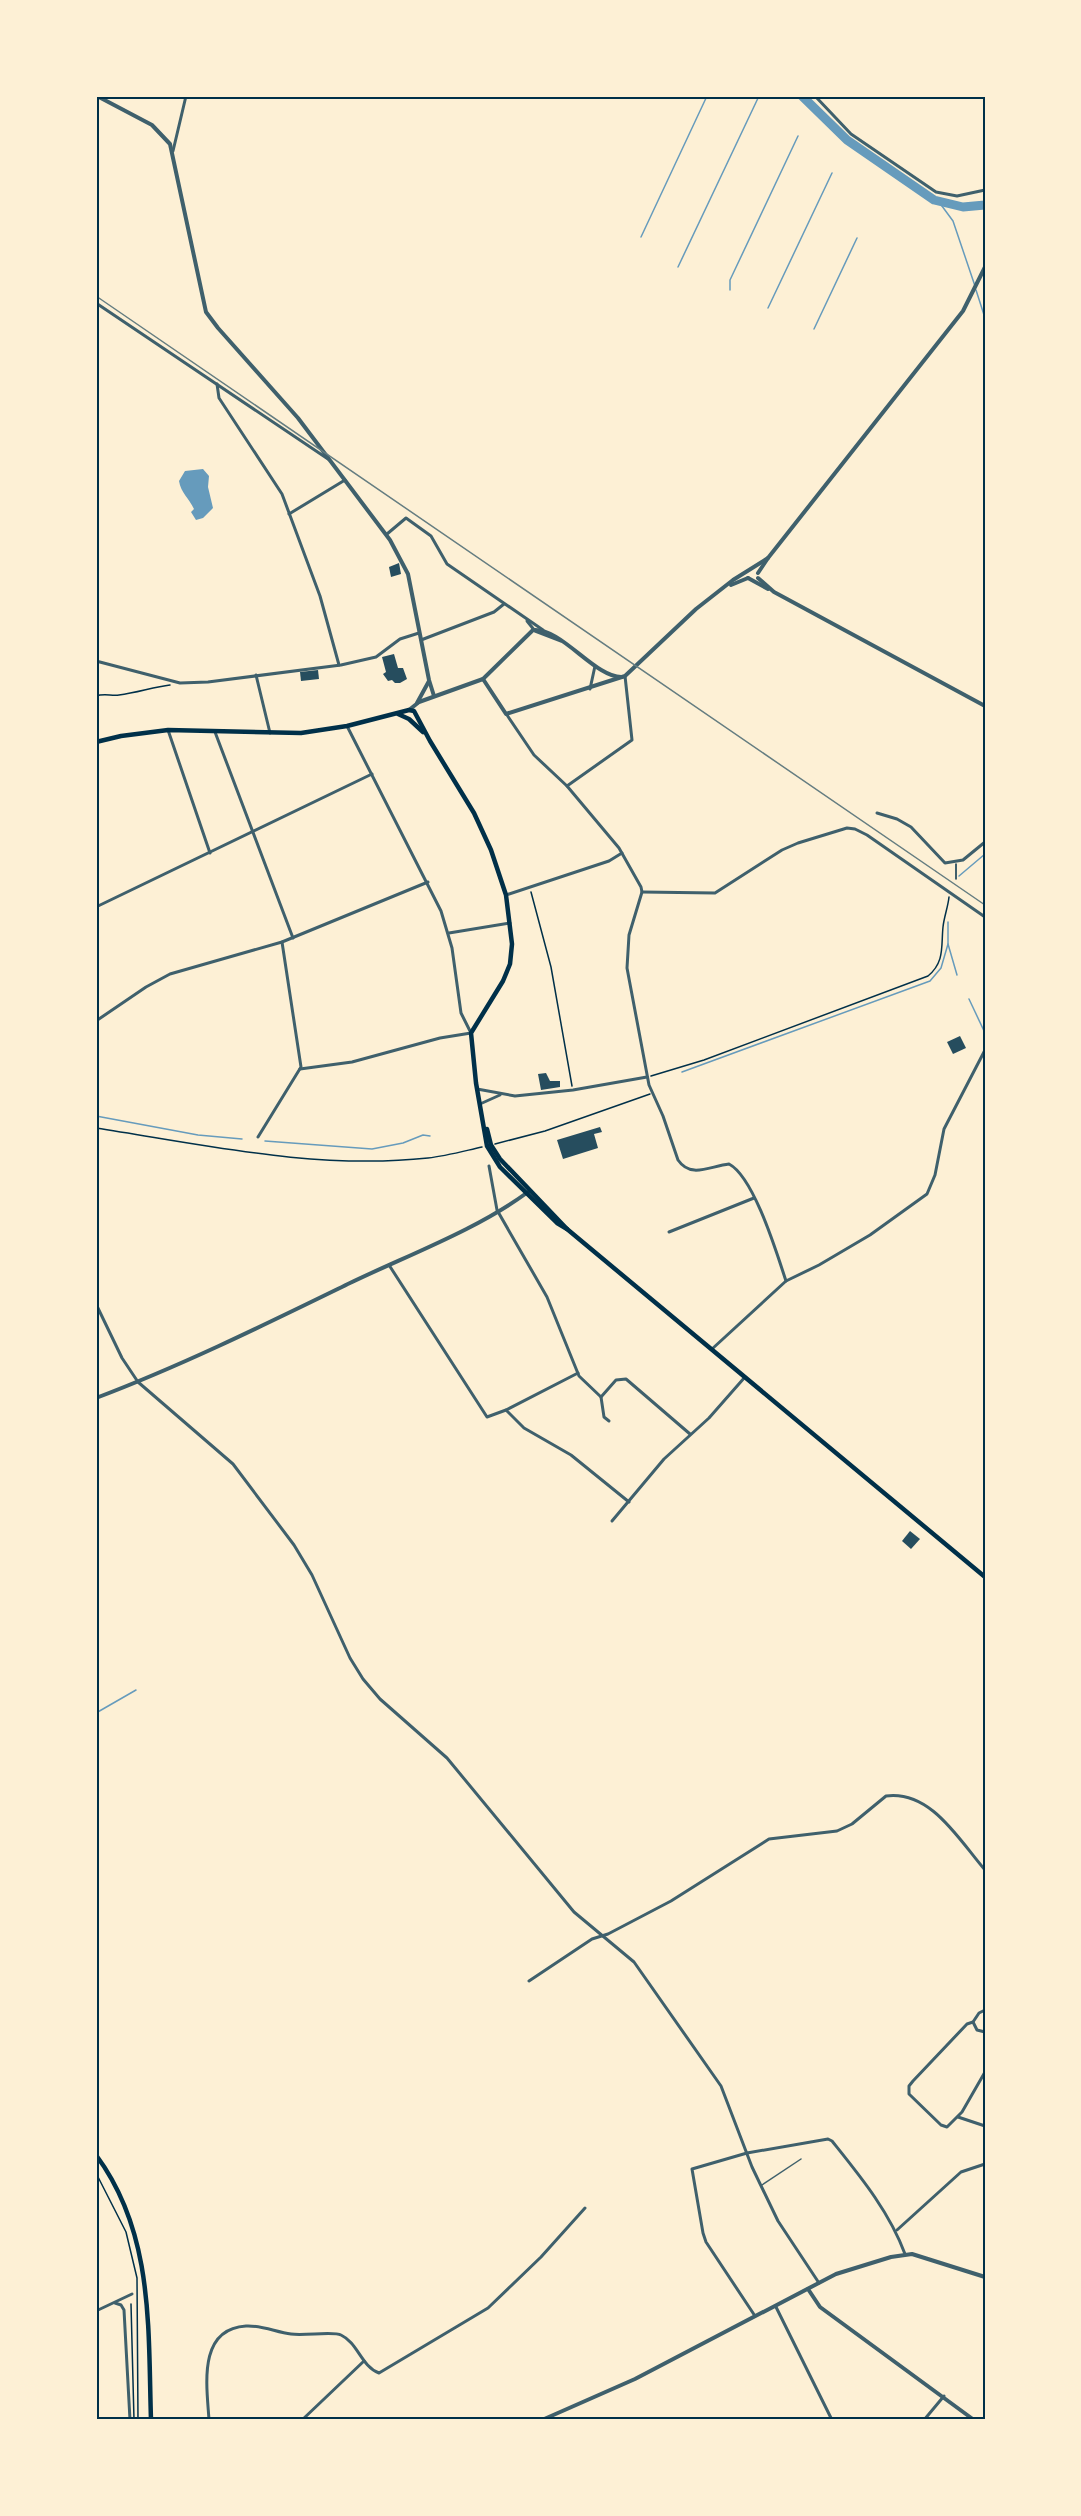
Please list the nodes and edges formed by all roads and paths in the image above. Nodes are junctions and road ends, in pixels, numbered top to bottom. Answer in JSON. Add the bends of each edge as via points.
{"nodes":[{"id":1,"x":97,"y":96,"type":"edge"},
{"id":2,"x":186,"y":96,"type":"edge"},
{"id":3,"x":814,"y":96,"type":"edge"},
{"id":4,"x":173,"y":151,"type":"junction"},
{"id":5,"x":985,"y":190,"type":"edge"},
{"id":6,"x":985,"y":267,"type":"edge"},
{"id":7,"x":96,"y":303,"type":"edge"},
{"id":8,"x":217,"y":384,"type":"junction"},
{"id":9,"x":330,"y":460,"type":"junction"},
{"id":10,"x":345,"y":480,"type":"junction"},
{"id":11,"x":289,"y":514,"type":"junction"},
{"id":12,"x":387,"y":534,"type":"junction"},
{"id":13,"x":768,"y":558,"type":"junction"},
{"id":14,"x":750,"y":570,"type":"junction"},
{"id":15,"x":757,"y":577,"type":"junction"},
{"id":16,"x":748,"y":578,"type":"junction"},
{"id":17,"x":724,"y":588,"type":"junction"},
{"id":18,"x":504,"y":604,"type":"junction"},
{"id":19,"x":525,"y":619,"type":"junction"},
{"id":20,"x":530,"y":630,"type":"junction"},
{"id":21,"x":543,"y":630,"type":"junction"},
{"id":22,"x":419,"y":633,"type":"junction"},
{"id":23,"x":421,"y":640,"type":"junction"},
{"id":24,"x":561,"y":642,"type":"junction"},
{"id":25,"x":96,"y":661,"type":"edge"},
{"id":26,"x":595,"y":664,"type":"junction"},
{"id":27,"x":339,"y":665,"type":"junction"},
{"id":28,"x":256,"y":675,"type":"junction"},
{"id":29,"x":626,"y":676,"type":"junction"},
{"id":30,"x":483,"y":679,"type":"junction"},
{"id":31,"x":429,"y":680,"type":"junction"},
{"id":32,"x":180,"y":683,"type":"junction"},
{"id":33,"x":590,"y":689,"type":"junction"},
{"id":34,"x":96,"y":696,"type":"edge"},
{"id":35,"x":434,"y":696,"type":"junction"},
{"id":36,"x":418,"y":703,"type":"junction"},
{"id":37,"x":985,"y":705,"type":"edge"},
{"id":38,"x":408,"y":710,"type":"junction"},
{"id":39,"x":415,"y":713,"type":"junction"},
{"id":40,"x":396,"y":714,"type":"junction"},
{"id":41,"x":506,"y":714,"type":"junction"},
{"id":42,"x":408,"y":718,"type":"junction"},
{"id":43,"x":347,"y":726,"type":"junction"},
{"id":44,"x":168,"y":730,"type":"junction"},
{"id":45,"x":214,"y":730,"type":"junction"},
{"id":46,"x":270,"y":733,"type":"junction"},
{"id":47,"x":430,"y":741,"type":"junction"},
{"id":48,"x":96,"y":742,"type":"edge"},
{"id":49,"x":372,"y":774,"type":"junction"},
{"id":50,"x":567,"y":786,"type":"junction"},
{"id":51,"x":877,"y":813,"type":"dead end"},
{"id":52,"x":253,"y":832,"type":"junction"},
{"id":53,"x":985,"y":842,"type":"edge"},
{"id":54,"x":210,"y":853,"type":"junction"},
{"id":55,"x":623,"y":853,"type":"junction"},
{"id":56,"x":956,"y":863,"type":"junction"},
{"id":57,"x":956,"y":879,"type":"dead end"},
{"id":58,"x":428,"y":882,"type":"junction"},
{"id":59,"x":530,"y":888,"type":"junction"},
{"id":60,"x":642,"y":892,"type":"junction"},
{"id":61,"x":950,"y":892,"type":"junction"},
{"id":62,"x":506,"y":896,"type":"junction"},
{"id":63,"x":96,"y":907,"type":"edge"},
{"id":64,"x":985,"y":917,"type":"edge"},
{"id":65,"x":510,"y":923,"type":"junction"},
{"id":66,"x":449,"y":933,"type":"junction"},
{"id":67,"x":293,"y":938,"type":"junction"},
{"id":68,"x":282,"y":942,"type":"junction"},
{"id":69,"x":96,"y":1022,"type":"edge"},
{"id":70,"x":471,"y":1033,"type":"junction"},
{"id":71,"x":985,"y":1050,"type":"edge"},
{"id":72,"x":300,"y":1069,"type":"junction"},
{"id":73,"x":647,"y":1077,"type":"junction"},
{"id":74,"x":477,"y":1089,"type":"junction"},
{"id":75,"x":573,"y":1090,"type":"junction"},
{"id":76,"x":651,"y":1093,"type":"junction"},
{"id":77,"x":501,"y":1095,"type":"junction"},
{"id":78,"x":480,"y":1104,"type":"junction"},
{"id":79,"x":96,"y":1128,"type":"edge"},
{"id":80,"x":258,"y":1137,"type":"dead end"},
{"id":81,"x":489,"y":1146,"type":"junction"},
{"id":82,"x":489,"y":1166,"type":"dead end"},
{"id":83,"x":528,"y":1191,"type":"junction"},
{"id":84,"x":754,"y":1198,"type":"junction"},
{"id":85,"x":497,"y":1209,"type":"junction"},
{"id":86,"x":669,"y":1232,"type":"dead end"},
{"id":87,"x":389,"y":1265,"type":"junction"},
{"id":88,"x":786,"y":1281,"type":"junction"},
{"id":89,"x":96,"y":1304,"type":"edge"},
{"id":90,"x":712,"y":1349,"type":"junction"},
{"id":91,"x":578,"y":1373,"type":"junction"},
{"id":92,"x":745,"y":1377,"type":"junction"},
{"id":93,"x":138,"y":1382,"type":"junction"},
{"id":94,"x":601,"y":1397,"type":"junction"},
{"id":95,"x":96,"y":1398,"type":"edge"},
{"id":96,"x":506,"y":1410,"type":"junction"},
{"id":97,"x":609,"y":1421,"type":"dead end"},
{"id":98,"x":690,"y":1434,"type":"junction"},
{"id":99,"x":628,"y":1502,"type":"junction"},
{"id":100,"x":612,"y":1521,"type":"dead end"},
{"id":101,"x":985,"y":1577,"type":"edge"},
{"id":102,"x":985,"y":1870,"type":"edge"},
{"id":103,"x":600,"y":1935,"type":"junction"},
{"id":104,"x":529,"y":1981,"type":"dead end"},
{"id":105,"x":985,"y":2010,"type":"edge"},
{"id":106,"x":974,"y":2022,"type":"junction"},
{"id":107,"x":985,"y":2032,"type":"edge"},
{"id":108,"x":985,"y":2072,"type":"edge"},
{"id":109,"x":964,"y":2106,"type":"junction"},
{"id":110,"x":958,"y":2117,"type":"junction"},
{"id":111,"x":970,"y":2120,"type":"junction"},
{"id":112,"x":985,"y":2126,"type":"edge"},
{"id":113,"x":747,"y":2153,"type":"junction"},
{"id":114,"x":96,"y":2155,"type":"edge"},
{"id":115,"x":801,"y":2159,"type":"dead end"},
{"id":116,"x":985,"y":2164,"type":"edge"},
{"id":117,"x":96,"y":2173,"type":"edge"},
{"id":118,"x":761,"y":2186,"type":"junction"},
{"id":119,"x":585,"y":2208,"type":"dead end"},
{"id":120,"x":897,"y":2230,"type":"junction"},
{"id":121,"x":905,"y":2254,"type":"junction"},
{"id":122,"x":985,"y":2277,"type":"edge"},
{"id":123,"x":819,"y":2283,"type":"junction"},
{"id":124,"x":808,"y":2289,"type":"junction"},
{"id":125,"x":132,"y":2294,"type":"dead end"},
{"id":126,"x":116,"y":2303,"type":"junction"},
{"id":127,"x":131,"y":2304,"type":"dead end"},
{"id":128,"x":776,"y":2307,"type":"junction"},
{"id":129,"x":96,"y":2311,"type":"edge"},
{"id":130,"x":755,"y":2317,"type":"junction"},
{"id":131,"x":364,"y":2361,"type":"junction"},
{"id":132,"x":944,"y":2396,"type":"junction"},
{"id":133,"x":130,"y":2420,"type":"edge"},
{"id":134,"x":136,"y":2420,"type":"edge"},
{"id":135,"x":151,"y":2420,"type":"edge"},
{"id":136,"x":209,"y":2420,"type":"edge"},
{"id":137,"x":302,"y":2420,"type":"edge"},
{"id":138,"x":542,"y":2420,"type":"edge"},
{"id":139,"x":832,"y":2420,"type":"edge"},
{"id":140,"x":924,"y":2420,"type":"edge"},
{"id":141,"x":974,"y":2420,"type":"edge"}],
"edges":[{"from":1,"to":4,"type":"street","via":[[159,130]]},
{"from":2,"to":4,"type":"street"},
{"from":3,"to":5,"type":"street","via":[[851,134],[931,189],[957,196]]},
{"from":4,"to":9,"type":"street","via":[[206,312]]},
{"from":6,"to":13,"type":"street","via":[[963,311]]},
{"from":7,"to":8,"type":"street"},
{"from":8,"to":9,"type":"street"},
{"from":8,"to":11,"type":"street","via":[[219,398],[278,486]]},
{"from":9,"to":10,"type":"street"},
{"from":10,"to":11,"type":"street"},
{"from":10,"to":12,"type":"street"},
{"from":11,"to":27,"type":"street","via":[[320,595]]},
{"from":12,"to":18,"type":"street","via":[[406,518],[432,536],[447,564]]},
{"from":12,"to":22,"type":"street","via":[[408,574]]},
{"from":13,"to":14,"type":"street"},
{"from":13,"to":15,"type":"street"},
{"from":14,"to":15,"type":"street"},
{"from":14,"to":16,"type":"street"},
{"from":14,"to":17,"type":"street"},
{"from":15,"to":16,"type":"street"},
{"from":15,"to":37,"type":"street","via":[[774,592]]},
{"from":16,"to":17,"type":"street"},
{"from":17,"to":29,"type":"street","via":[[696,609]]},
{"from":18,"to":19,"type":"street"},
{"from":18,"to":23,"type":"street","via":[[494,612]]},
{"from":19,"to":20,"type":"street"},
{"from":19,"to":21,"type":"street"},
{"from":20,"to":21,"type":"street"},
{"from":20,"to":24,"type":"street"},
{"from":20,"to":30,"type":"street"},
{"from":21,"to":24,"type":"street"},
{"from":22,"to":23,"type":"street"},
{"from":22,"to":27,"type":"street","via":[[400,639],[376,657]]},
{"from":23,"to":31,"type":"street"},
{"from":24,"to":26,"type":"street"},
{"from":25,"to":32,"type":"street"},
{"from":26,"to":29,"type":"street","via":[[616,677]]},
{"from":26,"to":33,"type":"street"},
{"from":27,"to":28,"type":"street"},
{"from":28,"to":32,"type":"street"},
{"from":28,"to":46,"type":"street"},
{"from":29,"to":33,"type":"street"},
{"from":29,"to":50,"type":"street","via":[[632,740]]},
{"from":30,"to":35,"type":"street"},
{"from":30,"to":41,"type":"street"},
{"from":31,"to":35,"type":"street"},
{"from":31,"to":36,"type":"street"},
{"from":32,"to":34,"type":"path"},
{"from":33,"to":41,"type":"street"},
{"from":35,"to":36,"type":"street"},
{"from":36,"to":38,"type":"street"},
{"from":36,"to":39,"type":"street"},
{"from":38,"to":39,"type":"main road"},
{"from":38,"to":40,"type":"main road"},
{"from":38,"to":42,"type":"main road"},
{"from":39,"to":42,"type":"main road","via":[[413,719]]},
{"from":39,"to":47,"type":"main road"},
{"from":40,"to":42,"type":"main road"},
{"from":40,"to":43,"type":"main road"},
{"from":41,"to":50,"type":"street","via":[[534,755]]},
{"from":42,"to":47,"type":"main road"},
{"from":43,"to":46,"type":"main road"},
{"from":43,"to":49,"type":"street"},
{"from":44,"to":45,"type":"main road"},
{"from":44,"to":48,"type":"main road"},
{"from":44,"to":54,"type":"street"},
{"from":45,"to":46,"type":"main road"},
{"from":45,"to":52,"type":"street"},
{"from":47,"to":62,"type":"main road","via":[[478,821]]},
{"from":49,"to":52,"type":"street"},
{"from":49,"to":58,"type":"street"},
{"from":50,"to":55,"type":"street"},
{"from":51,"to":56,"type":"street","via":[[903,822],[917,832],[940,860]]},
{"from":52,"to":54,"type":"street"},
{"from":52,"to":67,"type":"street"},
{"from":53,"to":56,"type":"street"},
{"from":54,"to":63,"type":"street"},
{"from":55,"to":59,"type":"street"},
{"from":55,"to":60,"type":"street"},
{"from":56,"to":57,"type":"path"},
{"from":58,"to":66,"type":"street"},
{"from":58,"to":67,"type":"street"},
{"from":59,"to":62,"type":"street"},
{"from":59,"to":75,"type":"path","via":[[551,967]]},
{"from":60,"to":61,"type":"street","via":[[715,893],[783,850],[851,828]]},
{"from":60,"to":73,"type":"street","via":[[629,935],[627,958]]},
{"from":61,"to":64,"type":"street"},
{"from":61,"to":73,"type":"path","via":[[942,955],[928,976],[704,1060]]},
{"from":62,"to":65,"type":"main road"},
{"from":65,"to":66,"type":"street"},
{"from":65,"to":70,"type":"main road","via":[[512,950],[508,970]]},
{"from":66,"to":70,"type":"street","via":[[461,1013]]},
{"from":67,"to":68,"type":"street"},
{"from":68,"to":69,"type":"street","via":[[170,974]]},
{"from":68,"to":72,"type":"street"},
{"from":70,"to":72,"type":"street","via":[[352,1062]]},
{"from":70,"to":74,"type":"main road"},
{"from":71,"to":88,"type":"street","via":[[944,1129],[927,1194],[870,1235]]},
{"from":72,"to":80,"type":"street"},
{"from":73,"to":75,"type":"street"},
{"from":73,"to":76,"type":"street"},
{"from":74,"to":77,"type":"street"},
{"from":74,"to":78,"type":"main road"},
{"from":75,"to":77,"type":"street"},
{"from":76,"to":81,"type":"path","via":[[545,1131]]},
{"from":76,"to":84,"type":"street","via":[[682,1166],[693,1171],[732,1166]]},
{"from":77,"to":78,"type":"street"},
{"from":78,"to":81,"type":"main road"},
{"from":79,"to":81,"type":"path","via":[[288,1159],[330,1161],[430,1158]]},
{"from":81,"to":83,"type":"main road"},
{"from":82,"to":85,"type":"street"},
{"from":83,"to":85,"type":"street"},
{"from":83,"to":90,"type":"main road"},
{"from":84,"to":86,"type":"street"},
{"from":84,"to":88,"type":"street","via":[[767,1222]]},
{"from":85,"to":87,"type":"street"},
{"from":85,"to":91,"type":"street","via":[[544,1290]]},
{"from":87,"to":93,"type":"street"},
{"from":87,"to":96,"type":"street","via":[[482,1412],[490,1417]]},
{"from":88,"to":90,"type":"street"},
{"from":89,"to":93,"type":"street"},
{"from":90,"to":92,"type":"main road"},
{"from":91,"to":94,"type":"street"},
{"from":91,"to":96,"type":"street"},
{"from":92,"to":98,"type":"street"},
{"from":92,"to":101,"type":"main road"},
{"from":93,"to":95,"type":"street"},
{"from":93,"to":103,"type":"street","via":[[233,1464],[294,1545],[363,1679],[447,1758],[574,1912]]},
{"from":94,"to":97,"type":"street","via":[[604,1417]]},
{"from":94,"to":98,"type":"street","via":[[616,1380],[626,1379]]},
{"from":96,"to":99,"type":"street","via":[[524,1428],[571,1455]]},
{"from":98,"to":99,"type":"street"},
{"from":99,"to":100,"type":"street"},
{"from":102,"to":103,"type":"street","via":[[928,1806],[906,1796],[886,1796],[837,1832],[769,1839],[671,1901]]},
{"from":103,"to":104,"type":"street"},
{"from":103,"to":113,"type":"street","via":[[634,1962],[717,2080]]},
{"from":105,"to":106,"type":"street"},
{"from":106,"to":107,"type":"street","via":[[977,2030]]},
{"from":106,"to":110,"type":"street","via":[[967,2024],[909,2086],[909,2094],[941,2125],[947,2127]]},
{"from":108,"to":109,"type":"street"},
{"from":109,"to":110,"type":"street"},
{"from":109,"to":111,"type":"street"},
{"from":110,"to":111,"type":"street"},
{"from":111,"to":112,"type":"street"},
{"from":113,"to":118,"type":"street"},
{"from":113,"to":120,"type":"street","via":[[831,2141]]},
{"from":113,"to":130,"type":"street","via":[[692,2169],[706,2242]]},
{"from":114,"to":135,"type":"main road","via":[[122,2200],[140,2253],[147,2291]]},
{"from":115,"to":118,"type":"lane"},
{"from":116,"to":120,"type":"street","via":[[961,2172]]},
{"from":117,"to":134,"type":"path","via":[[126,2232],[137,2278]]},
{"from":118,"to":123,"type":"street","via":[[778,2221]]},
{"from":119,"to":131,"type":"street","via":[[488,2308],[387,2371],[375,2372]]},
{"from":120,"to":121,"type":"street"},
{"from":121,"to":122,"type":"street","via":[[945,2262]]},
{"from":121,"to":123,"type":"street","via":[[836,2274]]},
{"from":123,"to":124,"type":"street"},
{"from":124,"to":128,"type":"street"},
{"from":124,"to":132,"type":"street","via":[[820,2307]]},
{"from":125,"to":126,"type":"street"},
{"from":126,"to":129,"type":"street"},
{"from":126,"to":133,"type":"street","via":[[124,2310]]},
{"from":127,"to":134,"type":"path"},
{"from":128,"to":130,"type":"street"},
{"from":128,"to":139,"type":"street"},
{"from":130,"to":138,"type":"street","via":[[635,2379]]},
{"from":131,"to":136,"type":"street","via":[[343,2336],[335,2333],[310,2336],[257,2326],[235,2328],[219,2339],[206,2365]]},
{"from":131,"to":137,"type":"street"},
{"from":132,"to":140,"type":"street"},
{"from":132,"to":141,"type":"street"}]}
